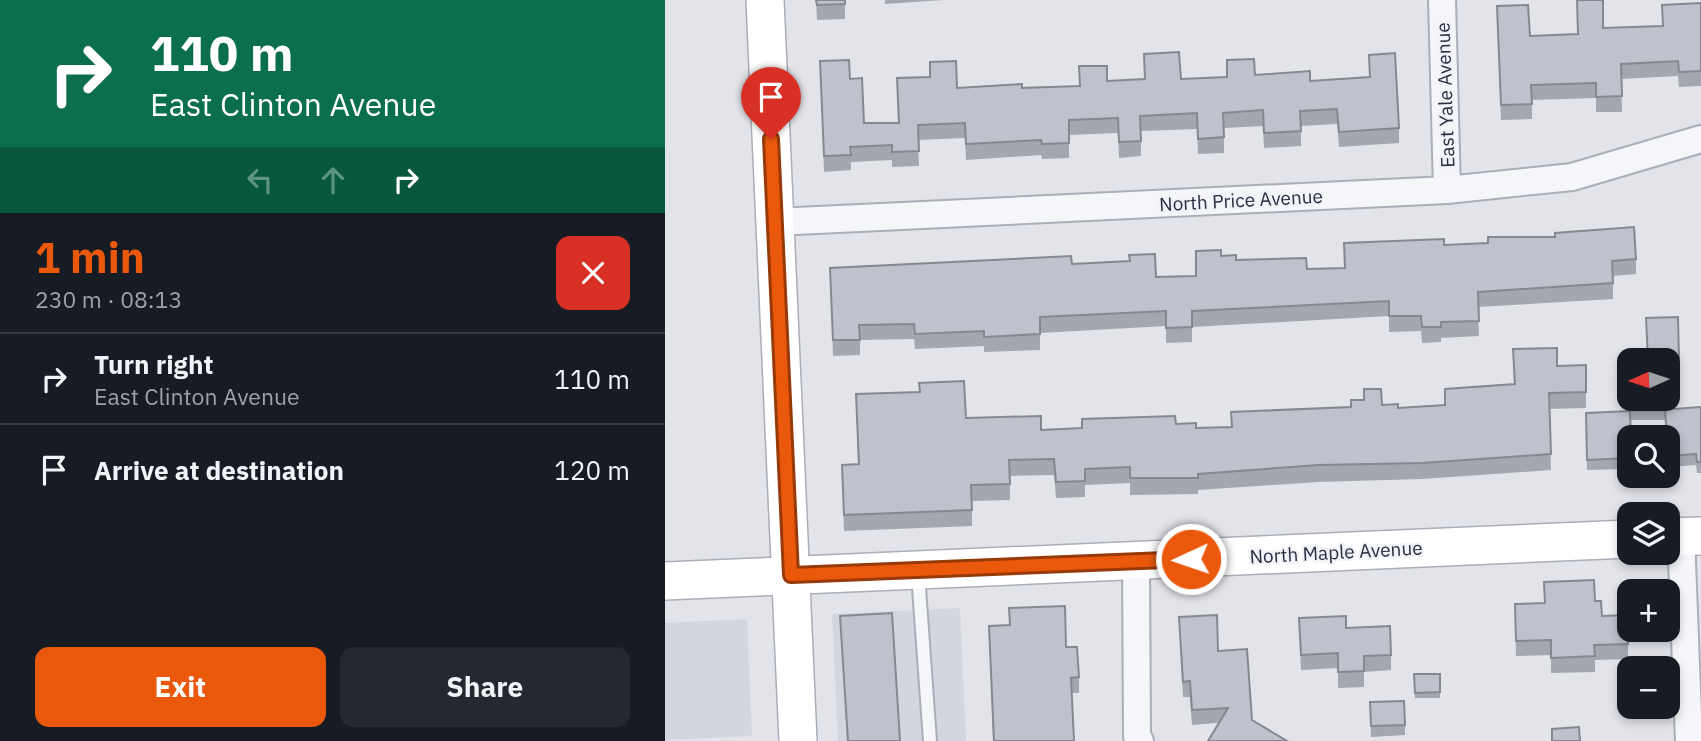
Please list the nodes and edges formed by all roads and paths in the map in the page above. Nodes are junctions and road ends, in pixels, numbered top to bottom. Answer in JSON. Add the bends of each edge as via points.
{"nodes":[{"id":1,"x":765,"y":0,"type":"edge"},
{"id":2,"x":1442,"y":0,"type":"edge"},
{"id":3,"x":1701,"y":139,"type":"edge"},
{"id":4,"x":1447,"y":190,"type":"junction"},
{"id":5,"x":775,"y":222,"type":"junction"},
{"id":6,"x":1683,"y":536,"type":"edge"},
{"id":7,"x":1617,"y":540,"type":"edge"},
{"id":8,"x":1136,"y":562,"type":"junction"},
{"id":9,"x":918,"y":570,"type":"junction"},
{"id":10,"x":791,"y":575,"type":"junction"},
{"id":11,"x":665,"y":581,"type":"edge"},
{"id":12,"x":798,"y":741,"type":"edge"},
{"id":13,"x":930,"y":741,"type":"edge"},
{"id":14,"x":1140,"y":741,"type":"edge"},
{"id":15,"x":1689,"y":741,"type":"edge"}],
"edges":[{"from":1,"to":5,"type":"street"},
{"from":2,"to":4,"type":"street","name":"East Yale Avenue"},
{"from":3,"to":4,"type":"street","name":"North Price Avenue","via":[[1572,177]]},
{"from":4,"to":5,"type":"street","name":"North Price Avenue"},
{"from":5,"to":10,"type":"street"},
{"from":6,"to":15,"type":"street"},
{"from":7,"to":8,"type":"street","name":"North Maple Avenue"},
{"from":8,"to":9,"type":"street","name":"North Maple Avenue"},
{"from":8,"to":14,"type":"street"},
{"from":9,"to":10,"type":"street","name":"North Maple Avenue"},
{"from":9,"to":13,"type":"lane"},
{"from":10,"to":11,"type":"street","name":"North Maple Avenue"},
{"from":10,"to":12,"type":"street"}]}
